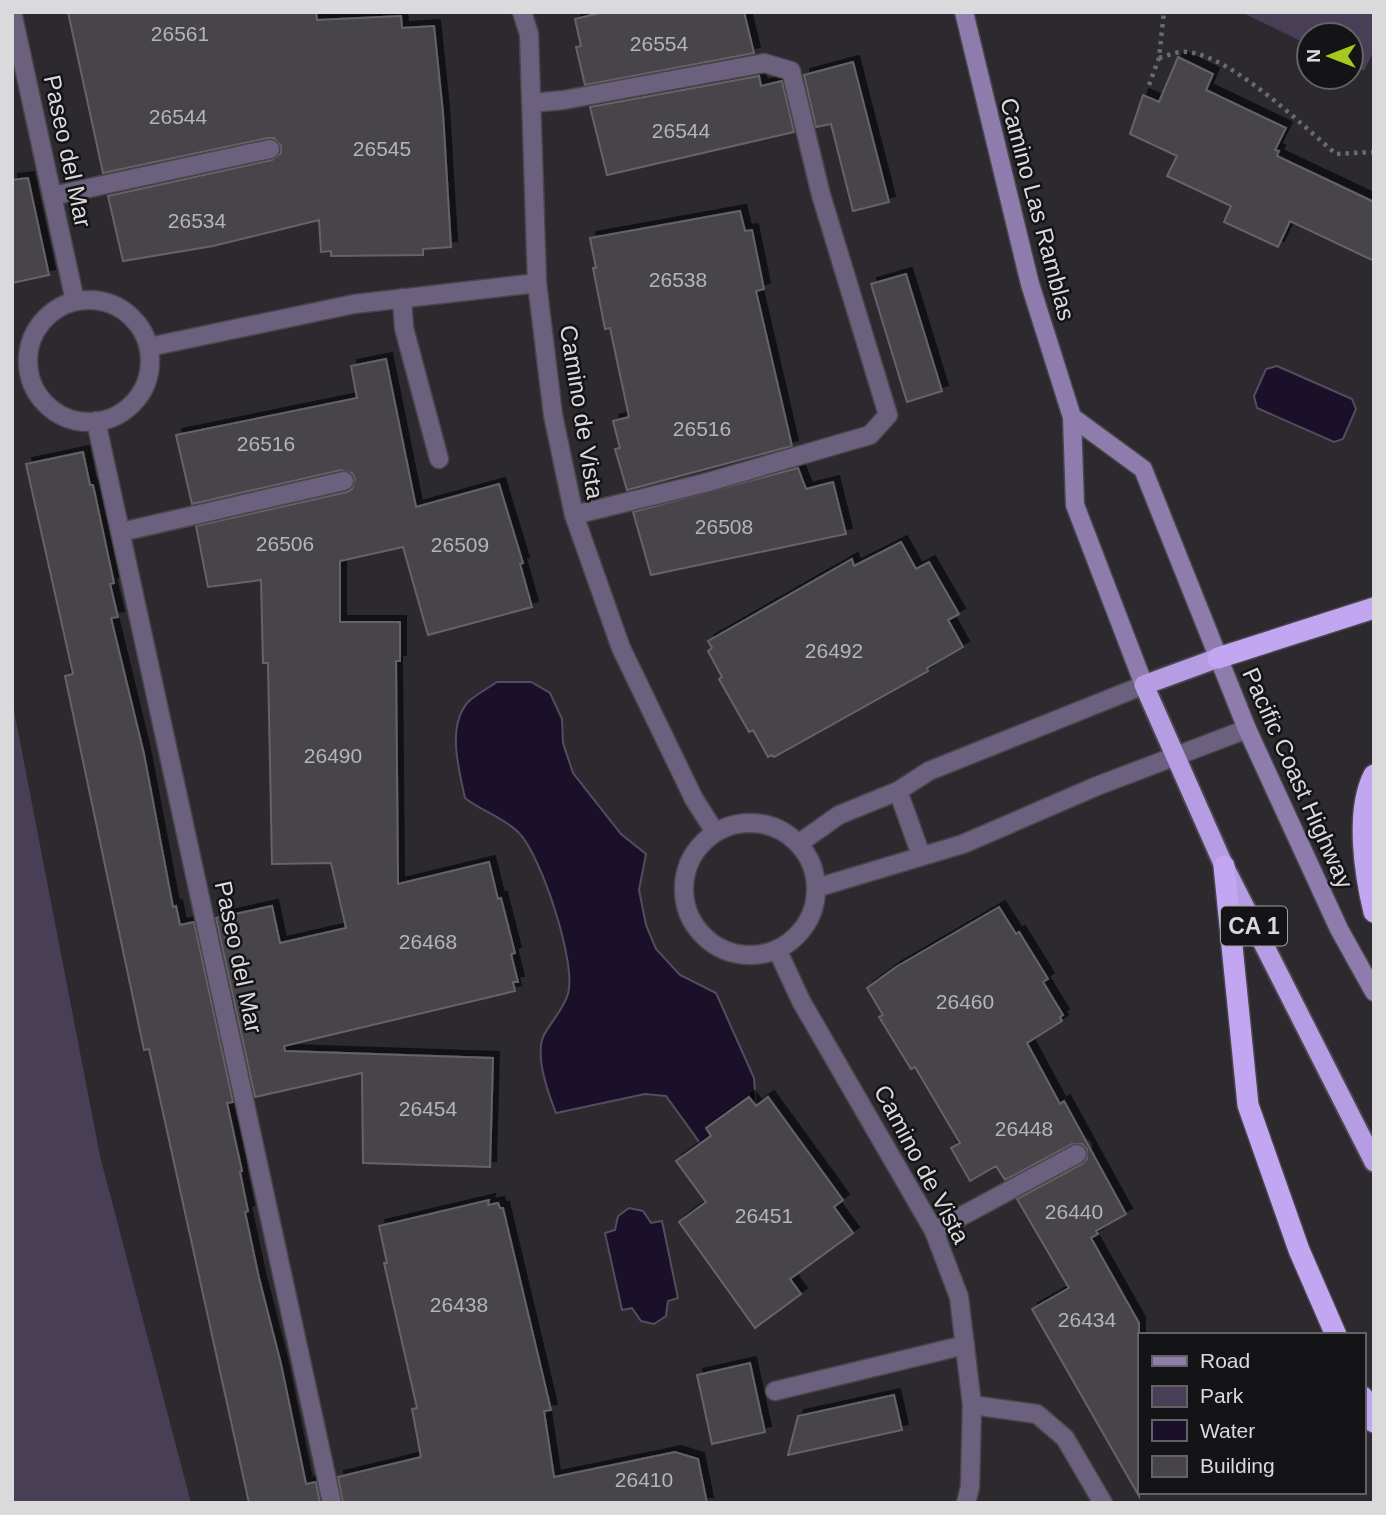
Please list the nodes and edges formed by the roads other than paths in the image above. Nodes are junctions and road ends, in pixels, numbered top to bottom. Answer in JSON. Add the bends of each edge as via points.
{"nodes":[{"id":1,"x":12,"y":12,"type":"edge"},
{"id":2,"x":522,"y":12,"type":"edge"},
{"id":3,"x":964,"y":12,"type":"edge"},
{"id":4,"x":532,"y":103,"type":"junction"},
{"id":5,"x":270,"y":149,"type":"dead end"},
{"id":6,"x":52,"y":196,"type":"junction"},
{"id":7,"x":537,"y":283,"type":"junction"},
{"id":8,"x":402,"y":298,"type":"junction"},
{"id":9,"x":75,"y":300,"type":"junction"},
{"id":10,"x":149,"y":347,"type":"junction"},
{"id":11,"x":1072,"y":417,"type":"junction"},
{"id":12,"x":96,"y":421,"type":"junction"},
{"id":13,"x":439,"y":459,"type":"dead end"},
{"id":14,"x":344,"y":481,"type":"dead end"},
{"id":15,"x":574,"y":515,"type":"junction"},
{"id":16,"x":121,"y":532,"type":"junction"},
{"id":17,"x":1374,"y":608,"type":"edge"},
{"id":18,"x":1218,"y":658,"type":"junction"},
{"id":19,"x":1144,"y":685,"type":"junction"},
{"id":20,"x":1247,"y":729,"type":"junction"},
{"id":21,"x":1175,"y":757,"type":"junction"},
{"id":22,"x":1374,"y":775,"type":"edge"},
{"id":23,"x":898,"y":791,"type":"junction"},
{"id":24,"x":715,"y":832,"type":"junction"},
{"id":25,"x":798,"y":844,"type":"junction"},
{"id":26,"x":921,"y":855,"type":"junction"},
{"id":27,"x":1224,"y":866,"type":"junction"},
{"id":28,"x":816,"y":888,"type":"junction"},
{"id":29,"x":1374,"y":912,"type":"edge"},
{"id":30,"x":778,"y":949,"type":"junction"},
{"id":31,"x":1374,"y":992,"type":"edge"},
{"id":32,"x":1077,"y":1154,"type":"dead end"},
{"id":33,"x":1374,"y":1162,"type":"edge"},
{"id":34,"x":934,"y":1231,"type":"junction"},
{"id":35,"x":1335,"y":1333,"type":"edge"},
{"id":36,"x":964,"y":1345,"type":"junction"},
{"id":37,"x":775,"y":1391,"type":"dead end"},
{"id":38,"x":1365,"y":1402,"type":"edge"},
{"id":39,"x":972,"y":1405,"type":"junction"},
{"id":40,"x":1374,"y":1422,"type":"edge"},
{"id":41,"x":332,"y":1503,"type":"edge"},
{"id":42,"x":966,"y":1503,"type":"edge"},
{"id":43,"x":1103,"y":1503,"type":"edge"}],
"edges":[{"from":1,"to":6,"type":"street","name":"Paseo del Mar"},
{"from":2,"to":4,"type":"street","name":"Camino de Vista","via":[[529,34]]},
{"from":3,"to":11,"type":"main road","name":"Camino Las Ramblas","via":[[1030,284]]},
{"from":4,"to":7,"type":"street","name":"Camino de Vista"},
{"from":4,"to":15,"type":"street","via":[[764,63],[791,71],[821,195],[888,415],[870,435]]},
{"from":5,"to":6,"type":"street"},
{"from":6,"to":9,"type":"street","name":"Paseo del Mar"},
{"from":7,"to":8,"type":"street"},
{"from":7,"to":15,"type":"street","name":"Camino de Vista","via":[[553,415]]},
{"from":8,"to":10,"type":"street"},
{"from":8,"to":13,"type":"street","via":[[404,328]]},
{"from":9,"to":10,"type":"street","via":[[99,300],[121,308],[139,325]]},
{"from":9,"to":12,"type":"street","via":[[54,310],[37,327],[29,348],[29,372],[37,393],[52,410],[73,420]]},
{"from":10,"to":12,"type":"street","via":[[150,368],[132,404],[116,416]]},
{"from":11,"to":18,"type":"main road","via":[[1143,469]]},
{"from":11,"to":19,"type":"main road","name":"Camino Las Ramblas","via":[[1075,505]]},
{"from":12,"to":16,"type":"street","name":"Paseo del Mar"},
{"from":14,"to":16,"type":"street"},
{"from":15,"to":24,"type":"street","name":"Camino de Vista","via":[[621,648],[694,799]]},
{"from":16,"to":41,"type":"street","name":"Paseo del Mar"},
{"from":17,"to":18,"type":"highway"},
{"from":18,"to":19,"type":"highway"},
{"from":18,"to":20,"type":"main road","name":"Pacific Coast Highway"},
{"from":19,"to":21,"type":"highway","number":"CA 1"},
{"from":19,"to":23,"type":"street","via":[[929,771]]},
{"from":20,"to":21,"type":"street"},
{"from":20,"to":31,"type":"main road","name":"Pacific Coast Highway","via":[[1339,929]]},
{"from":21,"to":26,"type":"street","via":[[963,844]]},
{"from":21,"to":27,"type":"highway","number":"CA 1"},
{"from":22,"to":29,"type":"highway","via":[[1364,827],[1364,872]]},
{"from":23,"to":25,"type":"street","via":[[839,815]]},
{"from":23,"to":26,"type":"street"},
{"from":24,"to":25,"type":"street","via":[[736,824],[759,823],[780,830]]},
{"from":24,"to":30,"type":"street","via":[[699,847],[684,888],[687,910],[697,929],[714,945],[734,954]]},
{"from":25,"to":28,"type":"street","via":[[808,857]]},
{"from":26,"to":28,"type":"street"},
{"from":27,"to":33,"type":"highway","number":"CA 1"},
{"from":27,"to":35,"type":"highway","via":[[1248,1105],[1299,1250]]},
{"from":28,"to":30,"type":"street","via":[[806,925]]},
{"from":30,"to":34,"type":"street","name":"Camino de Vista","via":[[801,1001]]},
{"from":32,"to":34,"type":"street"},
{"from":34,"to":36,"type":"street","name":"Camino de Vista","via":[[959,1297]]},
{"from":36,"to":37,"type":"street"},
{"from":36,"to":39,"type":"street","name":"Camino de Vista"},
{"from":38,"to":40,"type":"highway"},
{"from":39,"to":42,"type":"street","name":"Camino de Vista"},
{"from":39,"to":43,"type":"street","via":[[1037,1414],[1065,1438]]}]}
